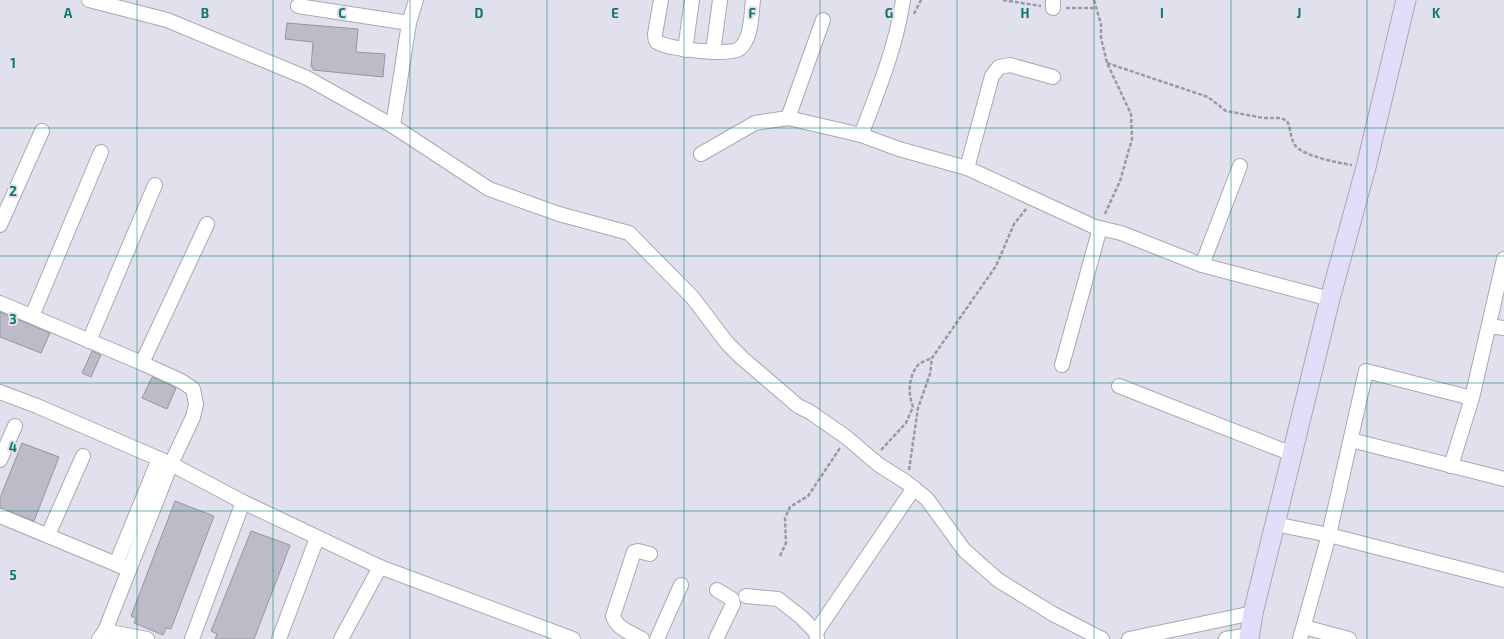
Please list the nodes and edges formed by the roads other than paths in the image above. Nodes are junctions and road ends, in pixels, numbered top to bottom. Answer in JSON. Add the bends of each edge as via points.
{"nodes":[{"id":1,"x":89,"y":0,"type":"edge"},
{"id":2,"x":416,"y":0,"type":"edge"},
{"id":3,"x":661,"y":0,"type":"edge"},
{"id":4,"x":692,"y":0,"type":"edge"},
{"id":5,"x":720,"y":0,"type":"edge"},
{"id":6,"x":753,"y":0,"type":"edge"},
{"id":7,"x":904,"y":0,"type":"edge"},
{"id":8,"x":1406,"y":0,"type":"edge"},
{"id":9,"x":298,"y":6,"type":"dead end"},
{"id":10,"x":334,"y":6,"type":"edge"},
{"id":11,"x":823,"y":20,"type":"dead end"},
{"id":12,"x":409,"y":23,"type":"junction"},
{"id":13,"x":685,"y":50,"type":"junction"},
{"id":14,"x":713,"y":52,"type":"junction"},
{"id":15,"x":1053,"y":77,"type":"dead end"},
{"id":16,"x":788,"y":118,"type":"junction"},
{"id":17,"x":393,"y":126,"type":"junction"},
{"id":18,"x":42,"y":131,"type":"dead end"},
{"id":19,"x":861,"y":135,"type":"junction"},
{"id":20,"x":100,"y":152,"type":"dead end"},
{"id":21,"x":701,"y":154,"type":"dead end"},
{"id":22,"x":1240,"y":166,"type":"dead end"},
{"id":23,"x":967,"y":168,"type":"junction"},
{"id":24,"x":155,"y":185,"type":"dead end"},
{"id":25,"x":207,"y":224,"type":"dead end"},
{"id":26,"x":0,"y":225,"type":"edge"},
{"id":27,"x":1098,"y":228,"type":"junction"},
{"id":28,"x":1202,"y":265,"type":"junction"},
{"id":29,"x":1503,"y":266,"type":"edge"},
{"id":30,"x":1330,"y":298,"type":"junction"},
{"id":31,"x":0,"y":303,"type":"edge"},
{"id":32,"x":32,"y":316,"type":"junction"},
{"id":33,"x":1489,"y":326,"type":"junction"},
{"id":34,"x":1504,"y":328,"type":"edge"},
{"id":35,"x":89,"y":340,"type":"junction"},
{"id":36,"x":142,"y":363,"type":"junction"},
{"id":37,"x":1062,"y":365,"type":"dead end"},
{"id":38,"x":1119,"y":386,"type":"dead end"},
{"id":39,"x":0,"y":392,"type":"edge"},
{"id":40,"x":1472,"y":398,"type":"junction"},
{"id":41,"x":15,"y":426,"type":"dead end"},
{"id":42,"x":1351,"y":440,"type":"junction"},
{"id":43,"x":1292,"y":454,"type":"junction"},
{"id":44,"x":83,"y":456,"type":"dead end"},
{"id":45,"x":0,"y":460,"type":"edge"},
{"id":46,"x":165,"y":462,"type":"junction"},
{"id":47,"x":1451,"y":466,"type":"junction"},
{"id":48,"x":1504,"y":479,"type":"edge"},
{"id":49,"x":910,"y":485,"type":"junction"},
{"id":50,"x":243,"y":502,"type":"junction"},
{"id":51,"x":0,"y":516,"type":"edge"},
{"id":52,"x":1275,"y":524,"type":"junction"},
{"id":53,"x":48,"y":535,"type":"junction"},
{"id":54,"x":1329,"y":535,"type":"junction"},
{"id":55,"x":317,"y":538,"type":"junction"},
{"id":56,"x":650,"y":554,"type":"dead end"},
{"id":57,"x":122,"y":566,"type":"junction"},
{"id":58,"x":380,"y":567,"type":"junction"},
{"id":59,"x":1504,"y":580,"type":"edge"},
{"id":60,"x":681,"y":585,"type":"dead end"},
{"id":61,"x":717,"y":590,"type":"dead end"},
{"id":62,"x":746,"y":596,"type":"dead end"},
{"id":63,"x":1253,"y":613,"type":"junction"},
{"id":64,"x":1302,"y":633,"type":"edge"},
{"id":65,"x":102,"y":635,"type":"edge"},
{"id":66,"x":817,"y":636,"type":"edge"},
{"id":67,"x":1249,"y":637,"type":"edge"},
{"id":68,"x":146,"y":639,"type":"edge"},
{"id":69,"x":192,"y":639,"type":"edge"},
{"id":70,"x":279,"y":639,"type":"edge"},
{"id":71,"x":341,"y":639,"type":"edge"},
{"id":72,"x":572,"y":639,"type":"edge"},
{"id":73,"x":642,"y":639,"type":"edge"},
{"id":74,"x":657,"y":639,"type":"edge"},
{"id":75,"x":716,"y":639,"type":"edge"},
{"id":76,"x":1102,"y":639,"type":"edge"},
{"id":77,"x":1129,"y":639,"type":"edge"},
{"id":78,"x":1226,"y":639,"type":"edge"},
{"id":79,"x":1349,"y":639,"type":"edge"}],
"edges":[{"from":1,"to":17,"type":"street","via":[[167,20],[307,78]]},
{"from":2,"to":12,"type":"street"},
{"from":3,"to":13,"type":"street","via":[[654,38],[657,42]]},
{"from":4,"to":13,"type":"street"},
{"from":5,"to":14,"type":"street"},
{"from":6,"to":14,"type":"street","via":[[745,44],[737,50]]},
{"from":7,"to":19,"type":"street","via":[[882,82]]},
{"from":8,"to":30,"type":"street","via":[[1366,168]]},
{"from":9,"to":10,"type":"street"},
{"from":10,"to":12,"type":"street"},
{"from":11,"to":16,"type":"street"},
{"from":12,"to":17,"type":"street"},
{"from":13,"to":14,"type":"street"},
{"from":15,"to":23,"type":"street","via":[[1010,65],[999,67],[992,76]]},
{"from":16,"to":19,"type":"street"},
{"from":16,"to":21,"type":"street","via":[[755,123]]},
{"from":17,"to":49,"type":"street","via":[[489,189],[559,214],[628,233],[693,298],[727,344],[742,358],[798,406],[846,437]]},
{"from":18,"to":26,"type":"street"},
{"from":19,"to":23,"type":"street","via":[[899,149]]},
{"from":20,"to":32,"type":"street"},
{"from":22,"to":28,"type":"street"},
{"from":23,"to":27,"type":"street"},
{"from":24,"to":35,"type":"street"},
{"from":25,"to":36,"type":"street"},
{"from":27,"to":28,"type":"street","via":[[1121,233]]},
{"from":27,"to":37,"type":"street"},
{"from":28,"to":30,"type":"street"},
{"from":29,"to":33,"type":"street"},
{"from":30,"to":43,"type":"street"},
{"from":31,"to":32,"type":"street"},
{"from":32,"to":35,"type":"street"},
{"from":33,"to":34,"type":"street"},
{"from":33,"to":40,"type":"street"},
{"from":35,"to":36,"type":"street"},
{"from":36,"to":46,"type":"street","via":[[193,389],[196,404],[193,417]]},
{"from":38,"to":43,"type":"street"},
{"from":39,"to":46,"type":"street"},
{"from":40,"to":42,"type":"street","via":[[1366,371]]},
{"from":40,"to":47,"type":"street"},
{"from":41,"to":45,"type":"street"},
{"from":42,"to":47,"type":"street"},
{"from":42,"to":54,"type":"street"},
{"from":43,"to":52,"type":"street"},
{"from":44,"to":53,"type":"street"},
{"from":46,"to":50,"type":"street"},
{"from":46,"to":57,"type":"street"},
{"from":47,"to":48,"type":"street"},
{"from":49,"to":66,"type":"street"},
{"from":49,"to":76,"type":"street","via":[[927,499],[964,550],[998,580],[1053,614]]},
{"from":50,"to":55,"type":"street"},
{"from":50,"to":69,"type":"street"},
{"from":51,"to":53,"type":"street"},
{"from":52,"to":54,"type":"street"},
{"from":52,"to":63,"type":"street"},
{"from":53,"to":57,"type":"street"},
{"from":54,"to":59,"type":"street"},
{"from":54,"to":64,"type":"street"},
{"from":55,"to":58,"type":"street"},
{"from":55,"to":70,"type":"street"},
{"from":56,"to":73,"type":"street","via":[[634,552],[613,616],[619,627]]},
{"from":57,"to":65,"type":"street"},
{"from":58,"to":71,"type":"street"},
{"from":58,"to":72,"type":"street"},
{"from":60,"to":74,"type":"street"},
{"from":61,"to":75,"type":"street","via":[[732,599],[733,604]]},
{"from":62,"to":66,"type":"street","via":[[778,599],[801,617]]},
{"from":63,"to":67,"type":"street"},
{"from":63,"to":77,"type":"street"},
{"from":64,"to":79,"type":"street"},
{"from":65,"to":68,"type":"street"},
{"from":67,"to":78,"type":"street"}]}
